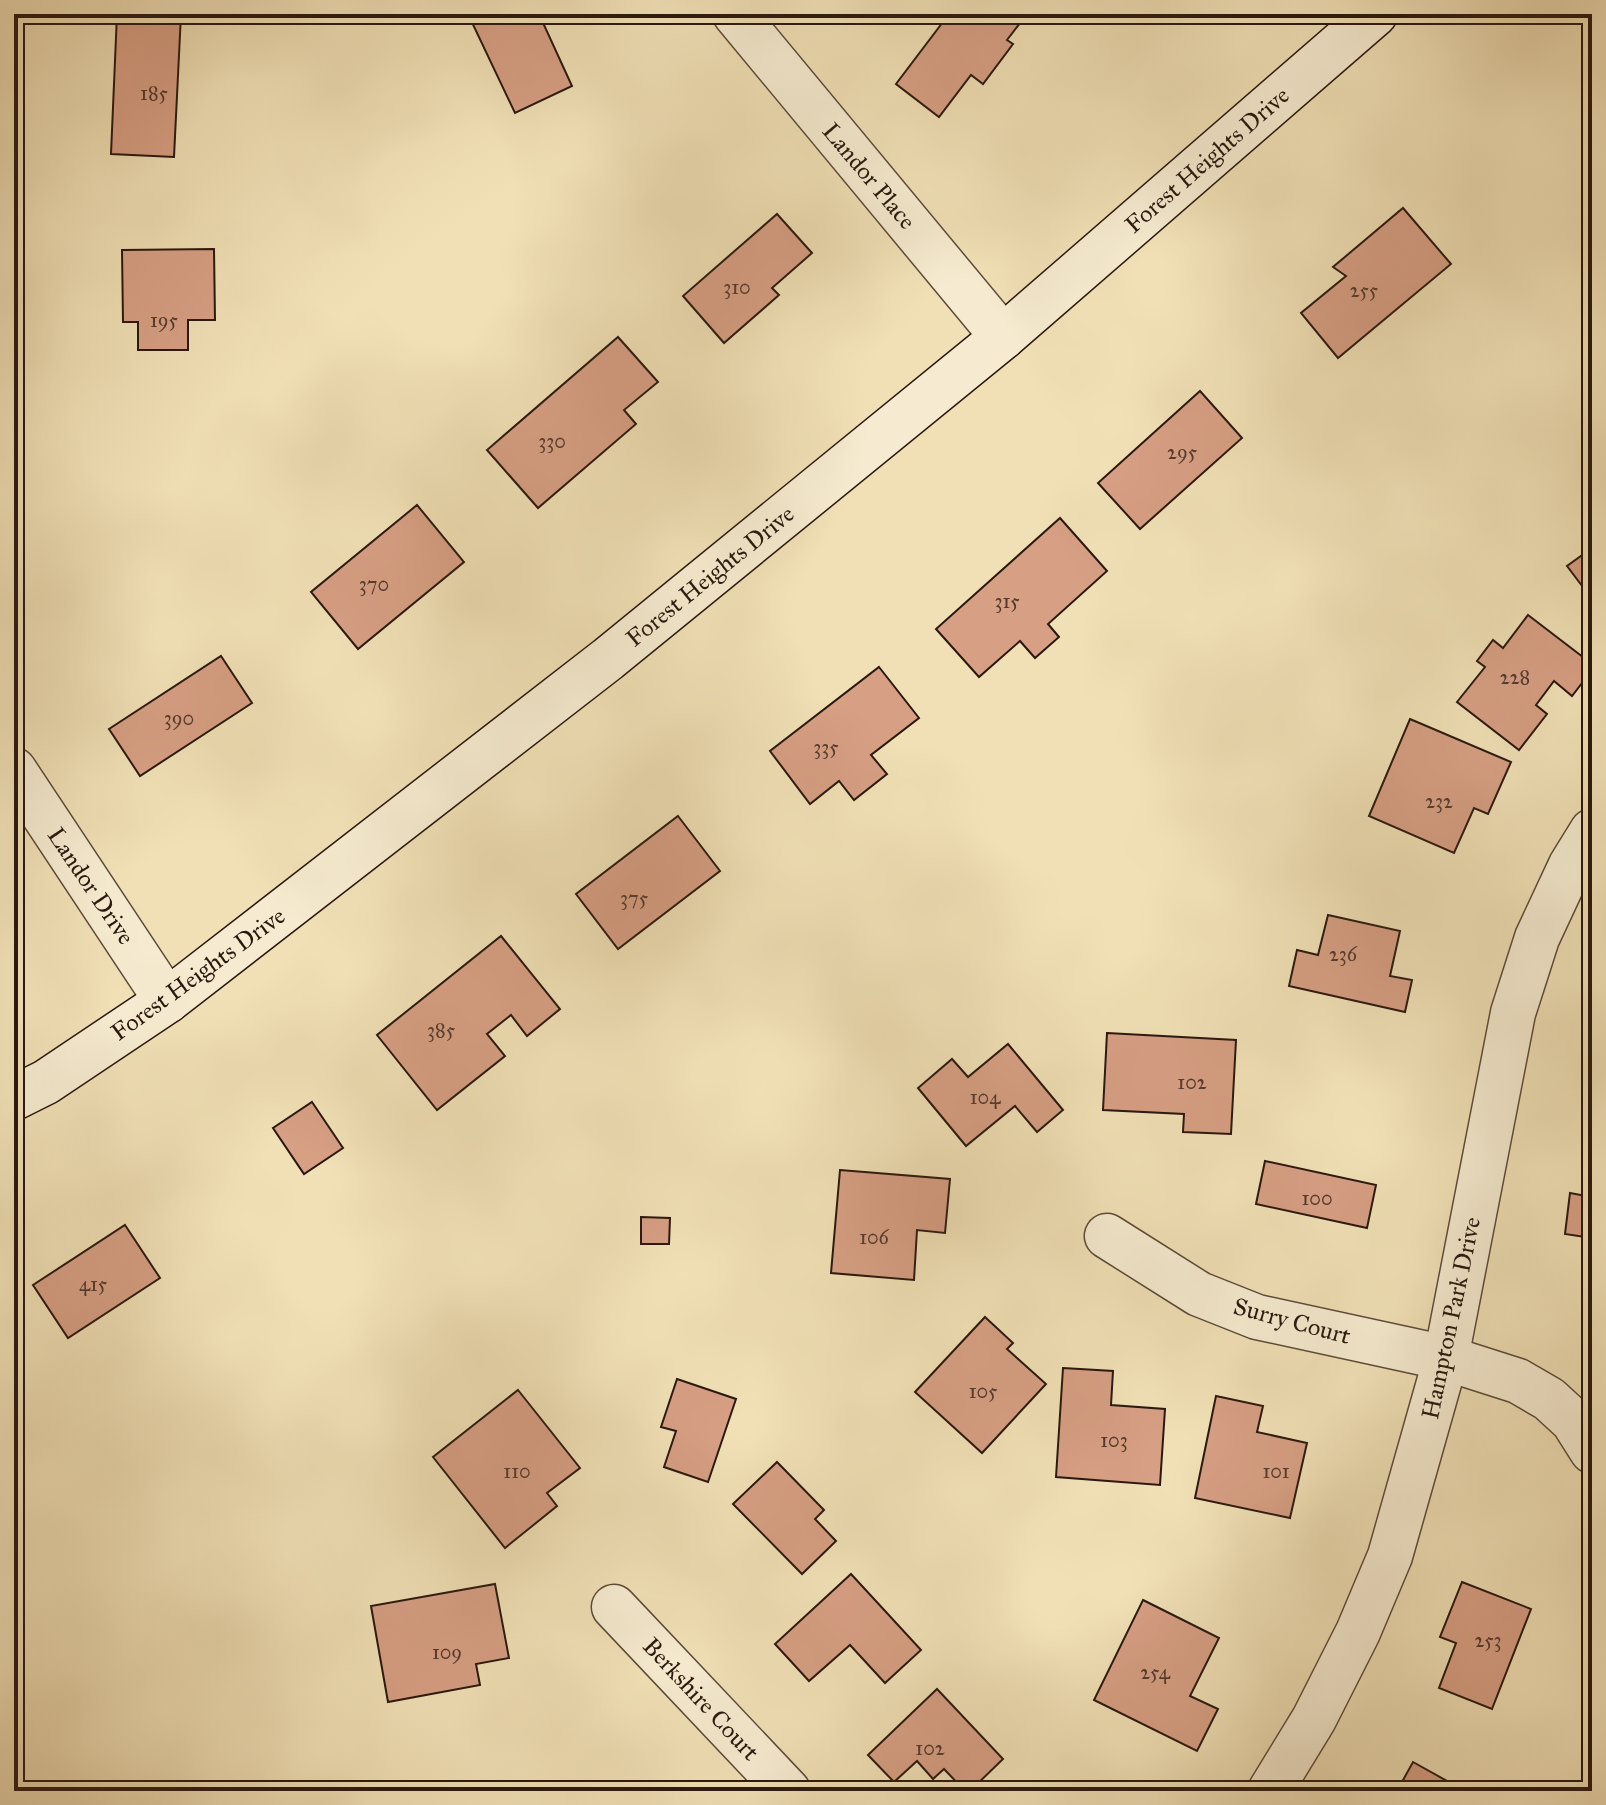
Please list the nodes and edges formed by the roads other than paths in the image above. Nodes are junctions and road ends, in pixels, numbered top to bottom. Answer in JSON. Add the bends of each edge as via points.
{"nodes":[{"id":1,"x":735,"y":14,"type":"edge"},
{"id":2,"x":1375,"y":14,"type":"edge"},
{"id":3,"x":1003,"y":337,"type":"junction"},
{"id":4,"x":14,"y":770,"type":"edge"},
{"id":5,"x":1592,"y":831,"type":"edge"},
{"id":6,"x":167,"y":1001,"type":"junction"},
{"id":7,"x":14,"y":1098,"type":"edge"},
{"id":8,"x":1107,"y":1236,"type":"dead end"},
{"id":9,"x":1446,"y":1358,"type":"junction"},
{"id":10,"x":1592,"y":1451,"type":"edge"},
{"id":11,"x":614,"y":1607,"type":"dead end"},
{"id":12,"x":788,"y":1791,"type":"edge"},
{"id":13,"x":1270,"y":1791,"type":"edge"}],
"edges":[{"from":1,"to":3,"type":"street","name":"Landor Place"},
{"from":2,"to":3,"type":"street","name":"Forest Heights Drive"},
{"from":3,"to":6,"type":"street","name":"Forest Heights Drive","via":[[608,659]]},
{"from":4,"to":6,"type":"street","name":"Landor Drive"},
{"from":5,"to":9,"type":"street","name":"Hampton Park Drive","via":[[1537,938],[1513,1013]]},
{"from":6,"to":7,"type":"street","name":"Forest Heights Drive"},
{"from":8,"to":9,"type":"street","name":"Surry Court","via":[[1199,1294],[1257,1317]]},
{"from":9,"to":10,"type":"street","name":"Surry Court","via":[[1518,1381],[1549,1399],[1573,1421]]},
{"from":9,"to":13,"type":"street","name":"Hampton Park Drive","via":[[1390,1556],[1314,1719]]},
{"from":11,"to":12,"type":"street","name":"Berkshire Court"}]}
